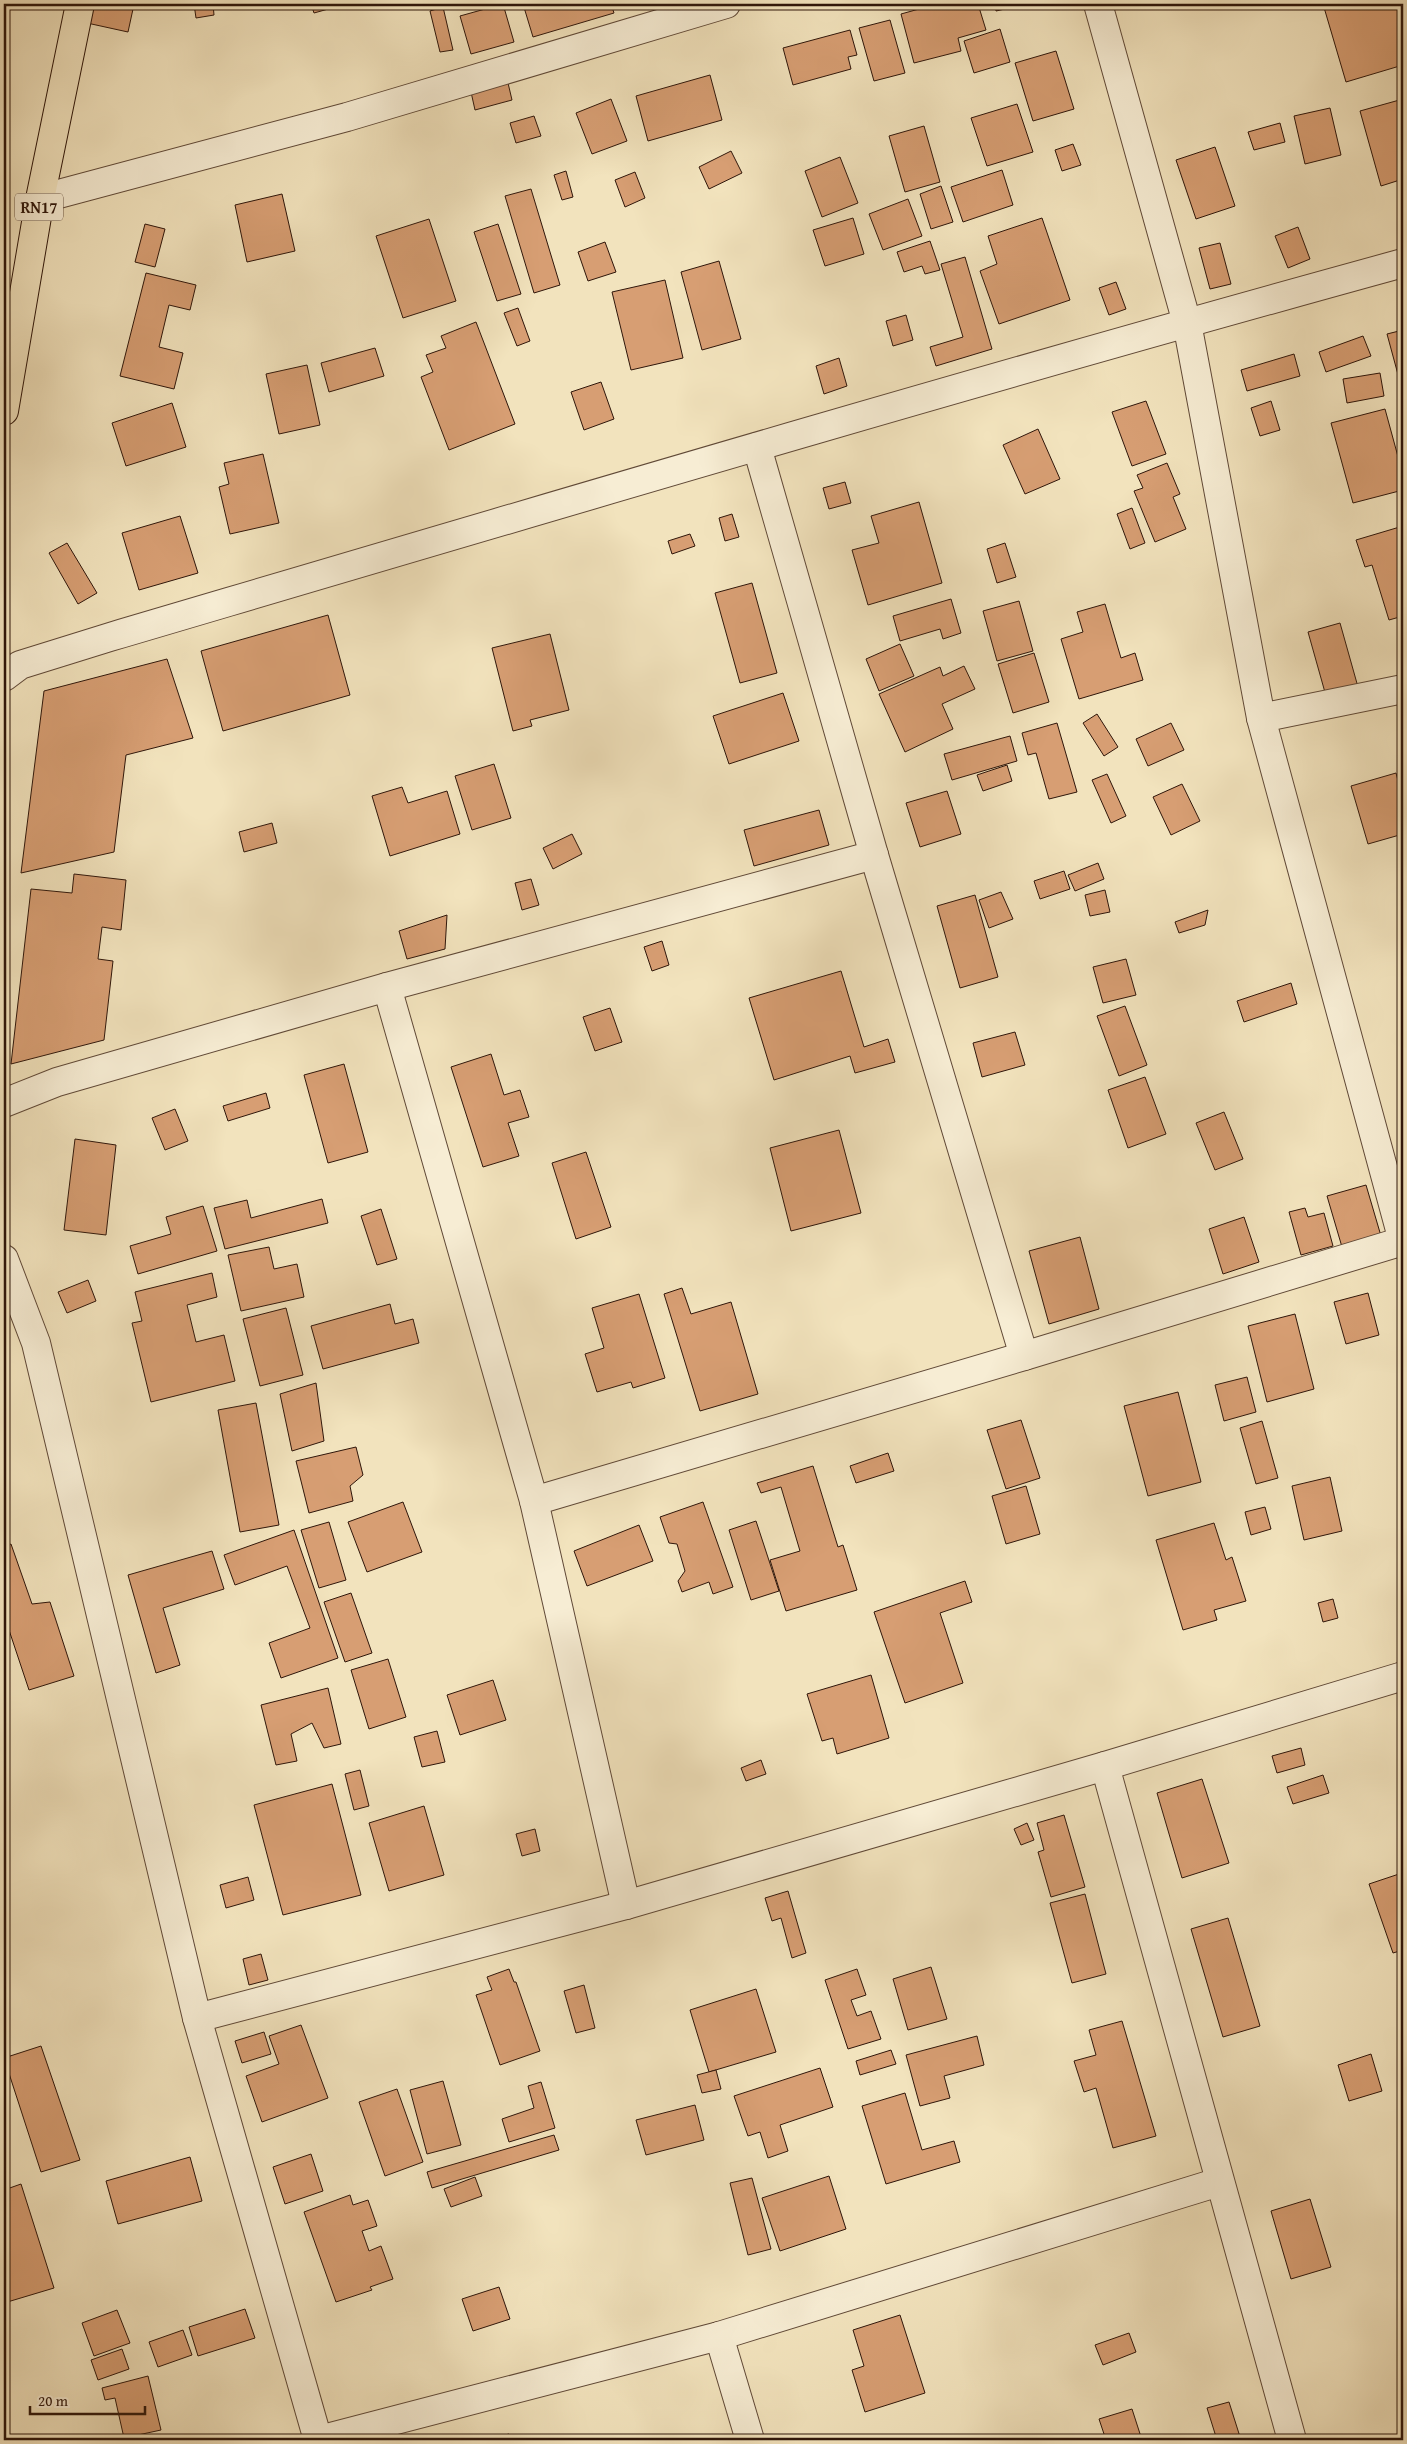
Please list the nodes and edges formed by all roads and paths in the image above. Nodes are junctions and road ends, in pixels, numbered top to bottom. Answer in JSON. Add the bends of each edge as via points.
{"nodes":[{"id":1,"x":80,"y":4,"type":"edge"},
{"id":2,"x":726,"y":4,"type":"edge"},
{"id":3,"x":1098,"y":4,"type":"edge"},
{"id":4,"x":658,"y":14,"type":"edge"},
{"id":5,"x":40,"y":198,"type":"junction"},
{"id":6,"x":1403,"y":263,"type":"edge"},
{"id":7,"x":1187,"y":322,"type":"junction"},
{"id":8,"x":4,"y":411,"type":"edge"},
{"id":9,"x":757,"y":446,"type":"junction"},
{"id":10,"x":4,"y":677,"type":"edge"},
{"id":11,"x":1403,"y":689,"type":"edge"},
{"id":12,"x":1262,"y":718,"type":"junction"},
{"id":13,"x":874,"y":855,"type":"junction"},
{"id":14,"x":387,"y":987,"type":"junction"},
{"id":15,"x":4,"y":1103,"type":"edge"},
{"id":16,"x":1403,"y":1241,"type":"edge"},
{"id":17,"x":4,"y":1260,"type":"edge"},
{"id":18,"x":1024,"y":1356,"type":"junction"},
{"id":19,"x":534,"y":1501,"type":"junction"},
{"id":20,"x":1403,"y":1676,"type":"edge"},
{"id":21,"x":1104,"y":1766,"type":"junction"},
{"id":22,"x":626,"y":1906,"type":"junction"},
{"id":23,"x":197,"y":2018,"type":"junction"},
{"id":24,"x":1219,"y":2182,"type":"junction"},
{"id":25,"x":719,"y":2336,"type":"junction"},
{"id":26,"x":318,"y":2440,"type":"edge"},
{"id":27,"x":750,"y":2440,"type":"edge"},
{"id":28,"x":1292,"y":2440,"type":"edge"}],
"edges":[{"from":1,"to":5,"type":"main road","number":"RN17"},
{"from":2,"to":4,"type":"street"},
{"from":3,"to":7,"type":"street"},
{"from":4,"to":5,"type":"street","via":[[347,117]]},
{"from":5,"to":8,"type":"main road","number":"RN17"},
{"from":6,"to":7,"type":"street"},
{"from":7,"to":9,"type":"street"},
{"from":7,"to":12,"type":"street"},
{"from":9,"to":10,"type":"street","via":[[101,640],[20,665]]},
{"from":9,"to":13,"type":"street"},
{"from":11,"to":12,"type":"street"},
{"from":12,"to":16,"type":"street"},
{"from":13,"to":14,"type":"street"},
{"from":13,"to":18,"type":"street"},
{"from":14,"to":15,"type":"street","via":[[57,1082]]},
{"from":14,"to":19,"type":"street"},
{"from":16,"to":18,"type":"street"},
{"from":17,"to":23,"type":"street","via":[[36,1343]]},
{"from":18,"to":19,"type":"street"},
{"from":19,"to":22,"type":"street"},
{"from":20,"to":21,"type":"street"},
{"from":21,"to":22,"type":"street"},
{"from":21,"to":24,"type":"street"},
{"from":22,"to":23,"type":"street"},
{"from":23,"to":26,"type":"street"},
{"from":24,"to":25,"type":"street"},
{"from":24,"to":28,"type":"street"},
{"from":25,"to":26,"type":"street"},
{"from":25,"to":27,"type":"street"}]}
